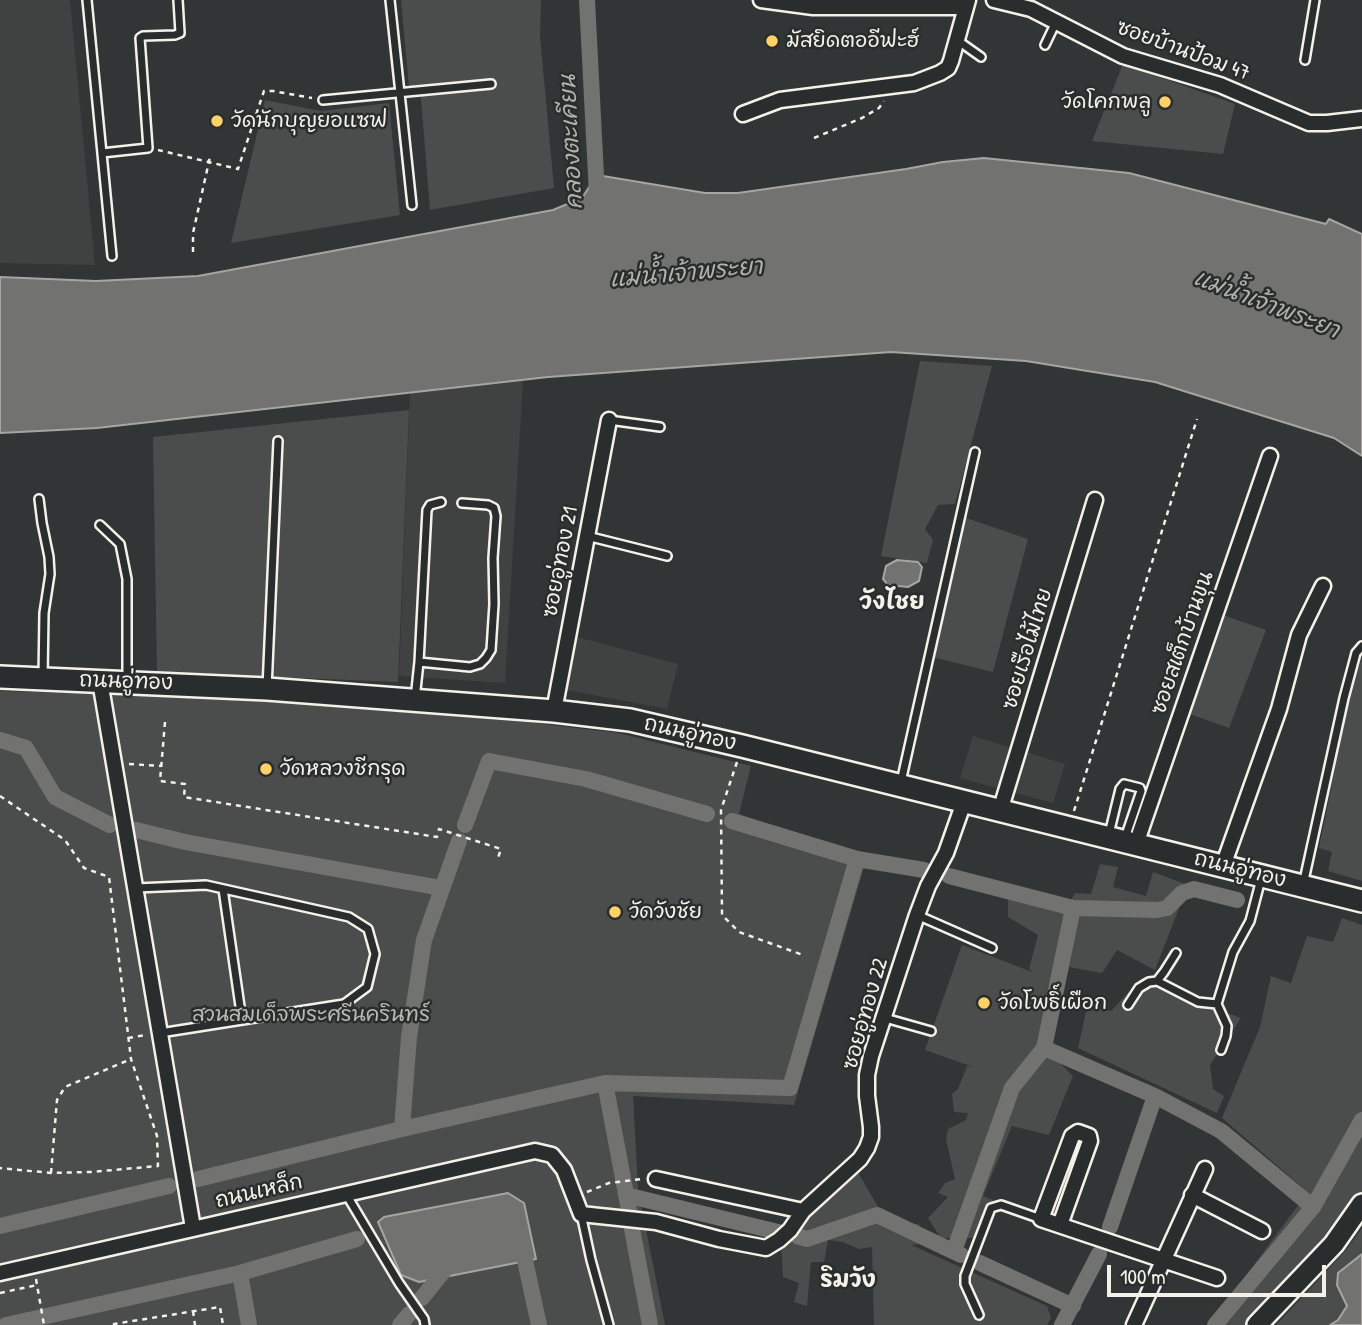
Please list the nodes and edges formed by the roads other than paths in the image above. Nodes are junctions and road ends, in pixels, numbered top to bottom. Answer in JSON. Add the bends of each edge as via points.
{"nodes":[{"id":1,"x":87,"y":0,"type":"edge"},
{"id":2,"x":177,"y":0,"type":"edge"},
{"id":3,"x":390,"y":0,"type":"edge"},
{"id":4,"x":761,"y":0,"type":"edge"},
{"id":5,"x":994,"y":0,"type":"edge"},
{"id":6,"x":1315,"y":0,"type":"edge"},
{"id":7,"x":967,"y":3,"type":"edge"},
{"id":8,"x":1056,"y":22,"type":"junction"},
{"id":9,"x":957,"y":40,"type":"junction"},
{"id":10,"x":1045,"y":46,"type":"dead end"},
{"id":11,"x":981,"y":57,"type":"dead end"},
{"id":12,"x":1305,"y":60,"type":"dead end"},
{"id":13,"x":491,"y":84,"type":"dead end"},
{"id":14,"x":400,"y":92,"type":"junction"},
{"id":15,"x":323,"y":100,"type":"road end"},
{"id":16,"x":743,"y":114,"type":"dead end"},
{"id":17,"x":1362,"y":119,"type":"edge"},
{"id":18,"x":102,"y":153,"type":"junction"},
{"id":19,"x":412,"y":205,"type":"dead end"},
{"id":20,"x":112,"y":256,"type":"dead end"},
{"id":21,"x":609,"y":420,"type":"joint"},
{"id":22,"x":660,"y":427,"type":"dead end"},
{"id":23,"x":278,"y":441,"type":"dead end"},
{"id":24,"x":975,"y":452,"type":"dead end"},
{"id":25,"x":1270,"y":456,"type":"dead end"},
{"id":26,"x":39,"y":499,"type":"dead end"},
{"id":27,"x":1095,"y":500,"type":"dead end"},
{"id":28,"x":441,"y":502,"type":"dead end"},
{"id":29,"x":462,"y":503,"type":"dead end"},
{"id":30,"x":100,"y":525,"type":"dead end"},
{"id":31,"x":587,"y":536,"type":"junction"},
{"id":32,"x":667,"y":556,"type":"dead end"},
{"id":33,"x":1323,"y":586,"type":"dead end"},
{"id":34,"x":1362,"y":646,"type":"edge"},
{"id":35,"x":419,"y":662,"type":"junction"},
{"id":36,"x":0,"y":677,"type":"edge"},
{"id":37,"x":43,"y":678,"type":"junction"},
{"id":38,"x":100,"y":681,"type":"junction"},
{"id":39,"x":127,"y":682,"type":"junction"},
{"id":40,"x":267,"y":689,"type":"junction"},
{"id":41,"x":415,"y":700,"type":"junction"},
{"id":42,"x":554,"y":711,"type":"junction"},
{"id":43,"x":900,"y":786,"type":"junction"},
{"id":44,"x":964,"y":802,"type":"junction"},
{"id":45,"x":1000,"y":811,"type":"junction"},
{"id":46,"x":1123,"y":841,"type":"junction"},
{"id":47,"x":1223,"y":866,"type":"junction"},
{"id":48,"x":1262,"y":875,"type":"junction"},
{"id":49,"x":1303,"y":886,"type":"junction"},
{"id":50,"x":135,"y":888,"type":"junction"},
{"id":51,"x":223,"y":889,"type":"junction"},
{"id":52,"x":1362,"y":901,"type":"edge"},
{"id":53,"x":917,"y":915,"type":"junction"},
{"id":54,"x":992,"y":948,"type":"dead end"},
{"id":55,"x":1176,"y":953,"type":"dead end"},
{"id":56,"x":1157,"y":981,"type":"junction"},
{"id":57,"x":1217,"y":1004,"type":"junction"},
{"id":58,"x":1128,"y":1005,"type":"dead end"},
{"id":59,"x":885,"y":1018,"type":"junction"},
{"id":60,"x":242,"y":1020,"type":"junction"},
{"id":61,"x":931,"y":1031,"type":"dead end"},
{"id":62,"x":160,"y":1033,"type":"junction"},
{"id":63,"x":1220,"y":1051,"type":"dead end"},
{"id":64,"x":1205,"y":1169,"type":"dead end"},
{"id":65,"x":649,"y":1179,"type":"road end"},
{"id":66,"x":346,"y":1194,"type":"junction"},
{"id":67,"x":1192,"y":1195,"type":"junction"},
{"id":68,"x":1362,"y":1204,"type":"edge"},
{"id":69,"x":803,"y":1210,"type":"junction"},
{"id":70,"x":581,"y":1214,"type":"junction"},
{"id":71,"x":1041,"y":1219,"type":"junction"},
{"id":72,"x":1059,"y":1225,"type":"junction"},
{"id":73,"x":193,"y":1228,"type":"junction"},
{"id":74,"x":1262,"y":1231,"type":"dead end"},
{"id":75,"x":1163,"y":1260,"type":"junction"},
{"id":76,"x":0,"y":1273,"type":"edge"},
{"id":77,"x":1217,"y":1278,"type":"dead end"},
{"id":78,"x":979,"y":1315,"type":"dead end"},
{"id":79,"x":425,"y":1325,"type":"edge"},
{"id":80,"x":609,"y":1325,"type":"edge"},
{"id":81,"x":1134,"y":1325,"type":"edge"},
{"id":82,"x":1257,"y":1325,"type":"edge"}],
"edges":[{"from":1,"to":18,"type":"lane"},
{"from":2,"to":18,"type":"lane","via":[[180,33],[140,38],[148,148]]},
{"from":3,"to":14,"type":"lane"},
{"from":4,"to":7,"type":"street","via":[[813,7]]},
{"from":5,"to":8,"type":"street","name":"ซอยบ้านป้อม 47","via":[[1031,9]]},
{"from":6,"to":12,"type":"lane"},
{"from":7,"to":9,"type":"street"},
{"from":8,"to":10,"type":"lane"},
{"from":8,"to":17,"type":"street","name":"ซอยบ้านป้อม 47","via":[[1123,56],[1220,85],[1309,122]]},
{"from":9,"to":11,"type":"lane"},
{"from":9,"to":16,"type":"street","via":[[948,68],[914,83],[780,100]]},
{"from":13,"to":14,"type":"lane"},
{"from":14,"to":15,"type":"lane"},
{"from":14,"to":19,"type":"lane"},
{"from":18,"to":20,"type":"lane"},
{"from":21,"to":22,"type":"lane"},
{"from":21,"to":31,"type":"street","name":"ซอยอู่ทอง 21"},
{"from":23,"to":40,"type":"lane"},
{"from":24,"to":43,"type":"lane"},
{"from":25,"to":46,"type":"street","name":"ซอยสเต็กบ้านขุน"},
{"from":26,"to":37,"type":"lane","via":[[50,574]]},
{"from":27,"to":45,"type":"street","name":"ซอยเรือไม้ไทย"},
{"from":28,"to":35,"type":"lane","via":[[427,510]]},
{"from":29,"to":35,"type":"lane","via":[[488,505],[496,516],[491,650],[480,664],[470,667]]},
{"from":30,"to":39,"type":"lane","via":[[120,544],[127,579]]},
{"from":31,"to":32,"type":"lane"},
{"from":31,"to":42,"type":"street","name":"ซอยอู่ทอง 21"},
{"from":33,"to":47,"type":"street","via":[[1299,635],[1279,709]]},
{"from":34,"to":49,"type":"lane","via":[[1344,698]]},
{"from":35,"to":41,"type":"lane"},
{"from":36,"to":37,"type":"main road","name":"ถนนอู่ทอง"},
{"from":37,"to":38,"type":"main road","name":"ถนนอู่ทอง"},
{"from":38,"to":39,"type":"main road","name":"ถนนอู่ทอง"},
{"from":38,"to":50,"type":"street"},
{"from":39,"to":40,"type":"main road","name":"ถนนอู่ทอง"},
{"from":40,"to":41,"type":"main road","name":"ถนนอู่ทอง"},
{"from":41,"to":42,"type":"main road","name":"ถนนอู่ทอง"},
{"from":42,"to":43,"type":"main road","name":"ถนนอู่ทอง","via":[[630,720]]},
{"from":43,"to":44,"type":"main road","name":"ถนนอู่ทอง"},
{"from":44,"to":45,"type":"main road","name":"ถนนอู่ทอง"},
{"from":44,"to":53,"type":"street","name":"ซอยอู่ทอง 22"},
{"from":45,"to":46,"type":"main road","name":"ถนนอู่ทอง"},
{"from":46,"to":46,"type":"lane","via":[[1120,789],[1124,784],[1141,791]]},
{"from":46,"to":47,"type":"main road","name":"ถนนอู่ทอง"},
{"from":47,"to":48,"type":"main road","name":"ถนนอู่ทอง"},
{"from":48,"to":49,"type":"main road","name":"ถนนอู่ทอง"},
{"from":48,"to":57,"type":"lane","via":[[1250,921],[1233,952]]},
{"from":49,"to":52,"type":"main road","name":"ถนนอู่ทอง"},
{"from":50,"to":51,"type":"lane","via":[[206,885]]},
{"from":50,"to":62,"type":"street"},
{"from":51,"to":60,"type":"lane"},
{"from":51,"to":60,"type":"lane","via":[[349,917],[368,929],[375,954],[367,987],[344,1004]]},
{"from":53,"to":54,"type":"lane"},
{"from":53,"to":59,"type":"street","name":"ซอยอู่ทอง 22"},
{"from":55,"to":56,"type":"lane"},
{"from":56,"to":57,"type":"lane","via":[[1198,1002]]},
{"from":56,"to":58,"type":"lane","via":[[1139,988]]},
{"from":57,"to":63,"type":"lane","via":[[1227,1027]]},
{"from":59,"to":61,"type":"lane"},
{"from":59,"to":69,"type":"street","name":"ซอยอู่ทอง 22","via":[[867,1075],[871,1127],[867,1149]]},
{"from":60,"to":62,"type":"lane"},
{"from":62,"to":73,"type":"street"},
{"from":64,"to":67,"type":"street"},
{"from":65,"to":69,"type":"street"},
{"from":66,"to":70,"type":"street","name":"ถนนเหล็ก","via":[[535,1151],[552,1155],[564,1170]]},
{"from":66,"to":73,"type":"street","name":"ถนนเหล็ก"},
{"from":66,"to":79,"type":"lane"},
{"from":67,"to":74,"type":"street"},
{"from":67,"to":75,"type":"street"},
{"from":68,"to":82,"type":"street","via":[[1334,1244]]},
{"from":69,"to":70,"type":"street","name":"ซอยอู่ทอง 22","via":[[790,1230],[766,1248],[656,1222]]},
{"from":70,"to":80,"type":"lane"},
{"from":71,"to":72,"type":"street"},
{"from":71,"to":72,"type":"street","via":[[1072,1136],[1078,1132],[1090,1141]]},
{"from":71,"to":78,"type":"lane","via":[[1001,1205],[991,1208],[965,1276]]},
{"from":72,"to":75,"type":"street"},
{"from":73,"to":76,"type":"street","name":"ถนนเหล็ก"},
{"from":75,"to":77,"type":"street"},
{"from":75,"to":81,"type":"street"}]}
